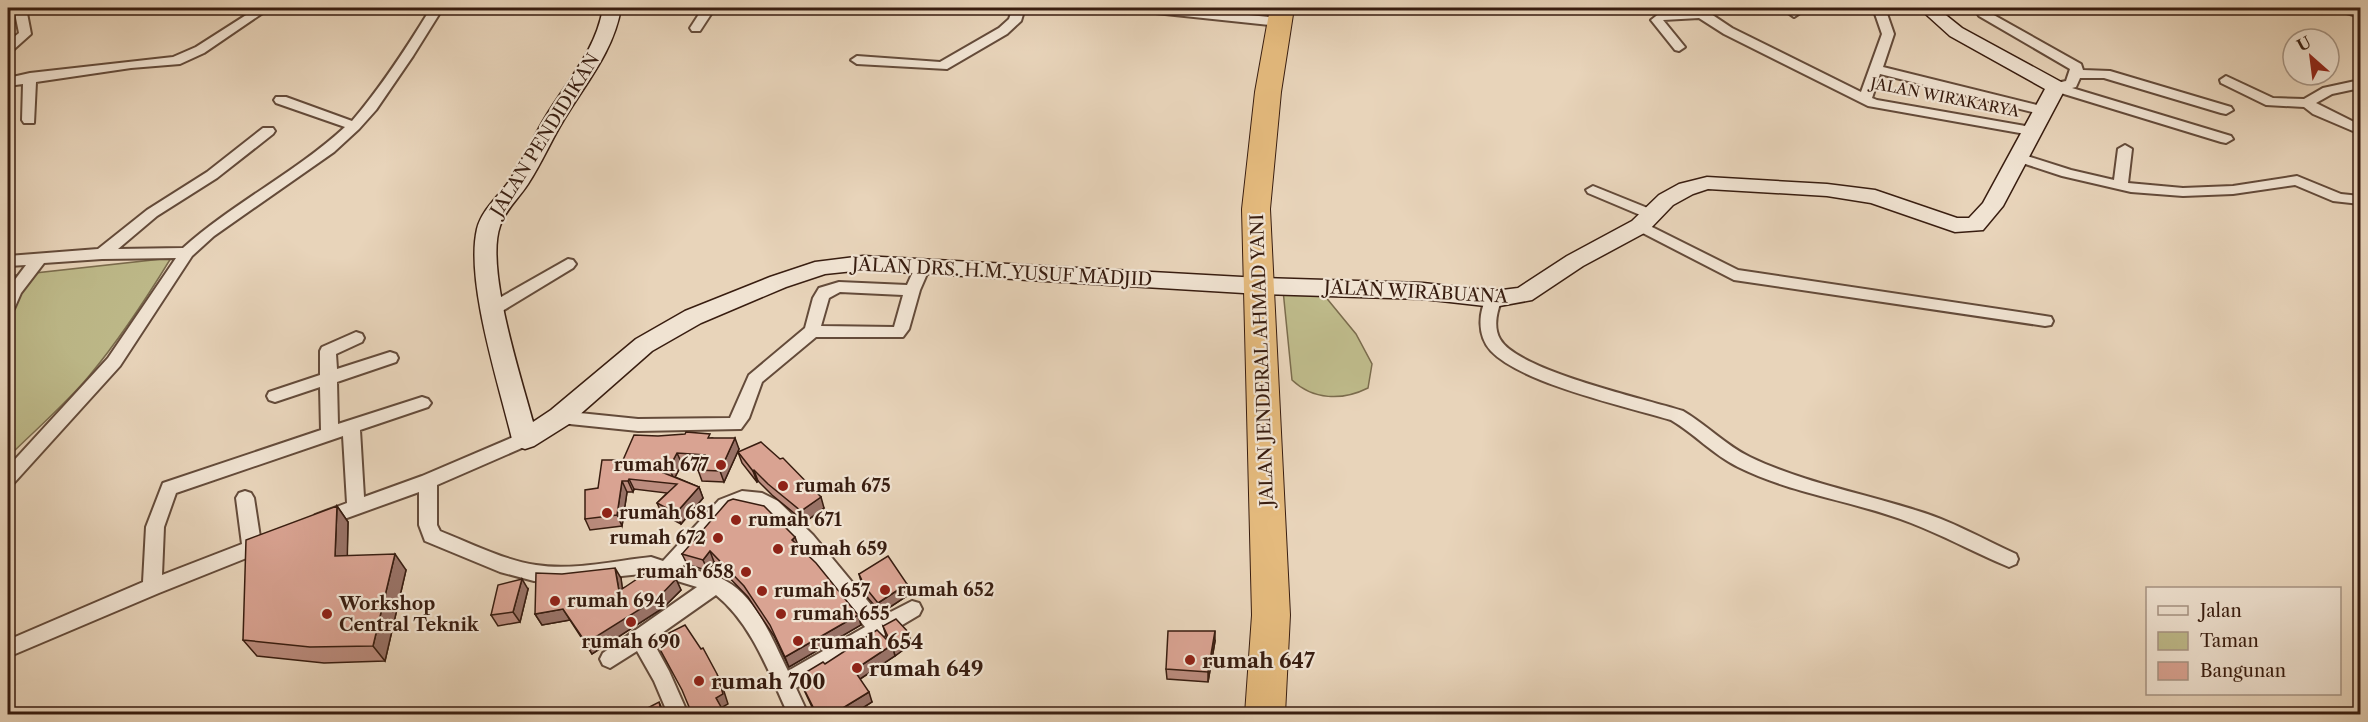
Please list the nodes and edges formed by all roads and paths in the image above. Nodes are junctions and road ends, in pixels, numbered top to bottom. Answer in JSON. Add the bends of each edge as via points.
{"nodes":[{"id":1,"x":20,"y":8,"type":"edge"},
{"id":2,"x":264,"y":8,"type":"edge"},
{"id":3,"x":437,"y":8,"type":"edge"},
{"id":4,"x":612,"y":8,"type":"edge"},
{"id":5,"x":709,"y":8,"type":"edge"},
{"id":6,"x":1019,"y":8,"type":"edge"},
{"id":7,"x":1146,"y":8,"type":"edge"},
{"id":8,"x":1879,"y":8,"type":"edge"},
{"id":9,"x":1927,"y":8,"type":"edge"},
{"id":10,"x":2344,"y":8,"type":"edge"},
{"id":11,"x":1699,"y":11,"type":"edge"},
{"id":12,"x":1983,"y":13,"type":"dead end"},
{"id":13,"x":2361,"y":13,"type":"edge"},
{"id":14,"x":1281,"y":15,"type":"edge"},
{"id":15,"x":696,"y":28,"type":"dead end"},
{"id":16,"x":8,"y":31,"type":"edge"},
{"id":17,"x":19,"y":40,"type":"junction"},
{"id":18,"x":1679,"y":47,"type":"dead end"},
{"id":19,"x":8,"y":48,"type":"edge"},
{"id":20,"x":856,"y":60,"type":"dead end"},
{"id":21,"x":2115,"y":66,"type":"dead end"},
{"id":22,"x":1875,"y":69,"type":"junction"},
{"id":23,"x":2096,"y":73,"type":"junction"},
{"id":24,"x":2076,"y":74,"type":"junction"},
{"id":25,"x":30,"y":77,"type":"junction"},
{"id":26,"x":2226,"y":80,"type":"dead end"},
{"id":27,"x":8,"y":82,"type":"edge"},
{"id":28,"x":2361,"y":84,"type":"edge"},
{"id":29,"x":2056,"y":87,"type":"junction"},
{"id":30,"x":280,"y":100,"type":"dead end"},
{"id":31,"x":1865,"y":100,"type":"junction"},
{"id":32,"x":2307,"y":103,"type":"junction"},
{"id":33,"x":2226,"y":110,"type":"dead end"},
{"id":34,"x":2044,"y":111,"type":"junction"},
{"id":35,"x":29,"y":120,"type":"dead end"},
{"id":36,"x":354,"y":126,"type":"junction"},
{"id":37,"x":2357,"y":126,"type":"edge"},
{"id":38,"x":268,"y":131,"type":"dead end"},
{"id":39,"x":2031,"y":131,"type":"junction"},
{"id":40,"x":2226,"y":139,"type":"dead end"},
{"id":41,"x":2125,"y":149,"type":"dead end"},
{"id":42,"x":2018,"y":157,"type":"junction"},
{"id":43,"x":2120,"y":186,"type":"junction"},
{"id":44,"x":1593,"y":190,"type":"dead end"},
{"id":45,"x":2361,"y":200,"type":"edge"},
{"id":46,"x":1645,"y":220,"type":"junction"},
{"id":47,"x":187,"y":253,"type":"junction"},
{"id":48,"x":102,"y":254,"type":"junction"},
{"id":49,"x":38,"y":260,"type":"junction"},
{"id":50,"x":8,"y":261,"type":"edge"},
{"id":51,"x":568,"y":264,"type":"dead end"},
{"id":52,"x":922,"y":267,"type":"junction"},
{"id":53,"x":1260,"y":286,"type":"junction"},
{"id":54,"x":912,"y":290,"type":"junction"},
{"id":55,"x":1494,"y":299,"type":"junction"},
{"id":56,"x":8,"y":305,"type":"edge"},
{"id":57,"x":493,"y":309,"type":"junction"},
{"id":58,"x":2045,"y":321,"type":"dead end"},
{"id":59,"x":812,"y":331,"type":"junction"},
{"id":60,"x":356,"y":338,"type":"dead end"},
{"id":61,"x":390,"y":358,"type":"dead end"},
{"id":62,"x":327,"y":379,"type":"junction"},
{"id":63,"x":275,"y":396,"type":"dead end"},
{"id":64,"x":422,"y":404,"type":"dead end"},
{"id":65,"x":560,"y":417,"type":"junction"},
{"id":66,"x":351,"y":427,"type":"junction"},
{"id":67,"x":330,"y":433,"type":"junction"},
{"id":68,"x":525,"y":440,"type":"junction"},
{"id":69,"x":8,"y":478,"type":"edge"},
{"id":70,"x":428,"y":481,"type":"junction"},
{"id":71,"x":245,"y":498,"type":"dead end"},
{"id":72,"x":356,"y":507,"type":"junction"},
{"id":73,"x":304,"y":528,"type":"edge"},
{"id":74,"x":283,"y":536,"type":"edge"},
{"id":75,"x":252,"y":548,"type":"junction"},
{"id":76,"x":2009,"y":559,"type":"dead end"},
{"id":77,"x":667,"y":570,"type":"junction"},
{"id":78,"x":716,"y":585,"type":"junction"},
{"id":79,"x":152,"y":587,"type":"junction"},
{"id":80,"x":912,"y":609,"type":"dead end"},
{"id":81,"x":877,"y":627,"type":"junction"},
{"id":82,"x":640,"y":638,"type":"junction"},
{"id":83,"x":8,"y":649,"type":"edge"},
{"id":84,"x":610,"y":659,"type":"dead end"},
{"id":85,"x":785,"y":684,"type":"junction"},
{"id":86,"x":678,"y":714,"type":"edge"},
{"id":87,"x":798,"y":714,"type":"edge"},
{"id":88,"x":1265,"y":714,"type":"edge"}],
"edges":[{"from":1,"to":17,"type":"street","via":[[26,30]]},
{"from":2,"to":25,"type":"street","via":[[176,61]]},
{"from":3,"to":36,"type":"street"},
{"from":4,"to":57,"type":"street","name":"JALAN PENDIDIKAN","via":[[603,41],[528,169],[488,227],[485,248]]},
{"from":5,"to":15,"type":"street"},
{"from":6,"to":20,"type":"street","via":[[1015,21],[1003,31],[942,66]]},
{"from":7,"to":14,"type":"street"},
{"from":8,"to":22,"type":"street","via":[[1888,34]]},
{"from":9,"to":29,"type":"street","via":[[1956,32]]},
{"from":10,"to":13,"type":"street"},
{"from":11,"to":18,"type":"street","via":[[1657,20]]},
{"from":11,"to":31,"type":"street","name":"JALAN WIRAKARYA","via":[[1728,32]]},
{"from":12,"to":24,"type":"street","via":[[2074,65]]},
{"from":14,"to":53,"type":"highway","name":"JALAN JENDERAL AHMAD YANI","via":[[1268,92],[1256,208]]},
{"from":16,"to":17,"type":"street"},
{"from":17,"to":19,"type":"street"},
{"from":21,"to":23,"type":"street"},
{"from":22,"to":31,"type":"street"},
{"from":22,"to":34,"type":"street"},
{"from":23,"to":24,"type":"street"},
{"from":23,"to":33,"type":"street"},
{"from":24,"to":29,"type":"street","via":[[2071,84]]},
{"from":25,"to":27,"type":"street"},
{"from":25,"to":35,"type":"street"},
{"from":26,"to":32,"type":"street","via":[[2271,102]]},
{"from":28,"to":32,"type":"street","via":[[2328,91]]},
{"from":29,"to":34,"type":"street","name":"JALAN WIRABUANA"},
{"from":29,"to":40,"type":"street"},
{"from":30,"to":36,"type":"street"},
{"from":31,"to":39,"type":"street","name":"JALAN WIRAKARYA"},
{"from":32,"to":37,"type":"street"},
{"from":34,"to":39,"type":"street","name":"JALAN WIRABUANA"},
{"from":36,"to":47,"type":"street","via":[[329,149]]},
{"from":38,"to":48,"type":"street","via":[[212,176],[152,213]]},
{"from":39,"to":42,"type":"street","name":"JALAN WIRABUANA"},
{"from":41,"to":43,"type":"street"},
{"from":42,"to":43,"type":"street"},
{"from":42,"to":46,"type":"street","name":"JALAN WIRABUANA","via":[[1992,206],[1975,225],[1955,225],[1875,197],[1714,183],[1682,191]]},
{"from":43,"to":45,"type":"street","via":[[2184,192],[2233,190],[2297,180],[2338,198]]},
{"from":44,"to":46,"type":"street"},
{"from":46,"to":55,"type":"street","name":"JALAN WIRABUANA","via":[[1524,295]]},
{"from":46,"to":58,"type":"street","via":[[1734,276]]},
{"from":47,"to":48,"type":"street"},
{"from":47,"to":69,"type":"street","via":[[114,362]]},
{"from":48,"to":49,"type":"street"},
{"from":49,"to":50,"type":"street"},
{"from":49,"to":56,"type":"street"},
{"from":51,"to":57,"type":"street"},
{"from":52,"to":53,"type":"street","name":"JALAN DRS. H.M. YUSUF MADJID"},
{"from":52,"to":54,"type":"street"},
{"from":52,"to":65,"type":"street","name":"JALAN DRS. H.M. YUSUF MADJID","via":[[831,265],[693,317],[644,345]]},
{"from":53,"to":55,"type":"street","name":"JALAN WIRABUANA","via":[[1424,291]]},
{"from":53,"to":88,"type":"highway","name":"JALAN JENDERAL AHMAD YANI","via":[[1271,615]]},
{"from":54,"to":59,"type":"street","via":[[833,288],[822,295]]},
{"from":54,"to":59,"type":"street","via":[[897,333]]},
{"from":55,"to":76,"type":"street","via":[[1488,324],[1490,337],[1514,362],[1677,415],[1712,444],[1746,463],[1916,517]]},
{"from":57,"to":68,"type":"street","name":"JALAN PENDIDIKAN"},
{"from":59,"to":65,"type":"street","via":[[755,379],[735,424],[638,425]]},
{"from":60,"to":62,"type":"street","via":[[328,351]]},
{"from":61,"to":62,"type":"street"},
{"from":62,"to":63,"type":"street"},
{"from":62,"to":67,"type":"street"},
{"from":64,"to":66,"type":"street"},
{"from":65,"to":68,"type":"street","name":"JALAN DRS. H.M. YUSUF MADJID"},
{"from":66,"to":67,"type":"street"},
{"from":66,"to":72,"type":"street"},
{"from":67,"to":79,"type":"street","via":[[168,488],[155,527]]},
{"from":68,"to":70,"type":"street","name":"JALAN DRS. H.M. YUSUF MADJID"},
{"from":70,"to":72,"type":"street","name":"JALAN DRS. H.M. YUSUF MADJID"},
{"from":70,"to":77,"type":"street","via":[[428,525],[432,536],[507,566],[553,574],[641,565]]},
{"from":71,"to":75,"type":"street"},
{"from":72,"to":73,"type":"street","name":"JALAN DRS. H.M. YUSUF MADJID"},
{"from":74,"to":75,"type":"street"},
{"from":75,"to":79,"type":"street"},
{"from":77,"to":78,"type":"street"},
{"from":77,"to":81,"type":"street","via":[[725,504],[741,498],[762,500],[806,540]]},
{"from":78,"to":82,"type":"street"},
{"from":78,"to":85,"type":"street","via":[[738,602]]},
{"from":79,"to":83,"type":"street"},
{"from":80,"to":81,"type":"street"},
{"from":81,"to":85,"type":"street"},
{"from":82,"to":84,"type":"street"},
{"from":82,"to":86,"type":"street"},
{"from":85,"to":87,"type":"street"}]}
